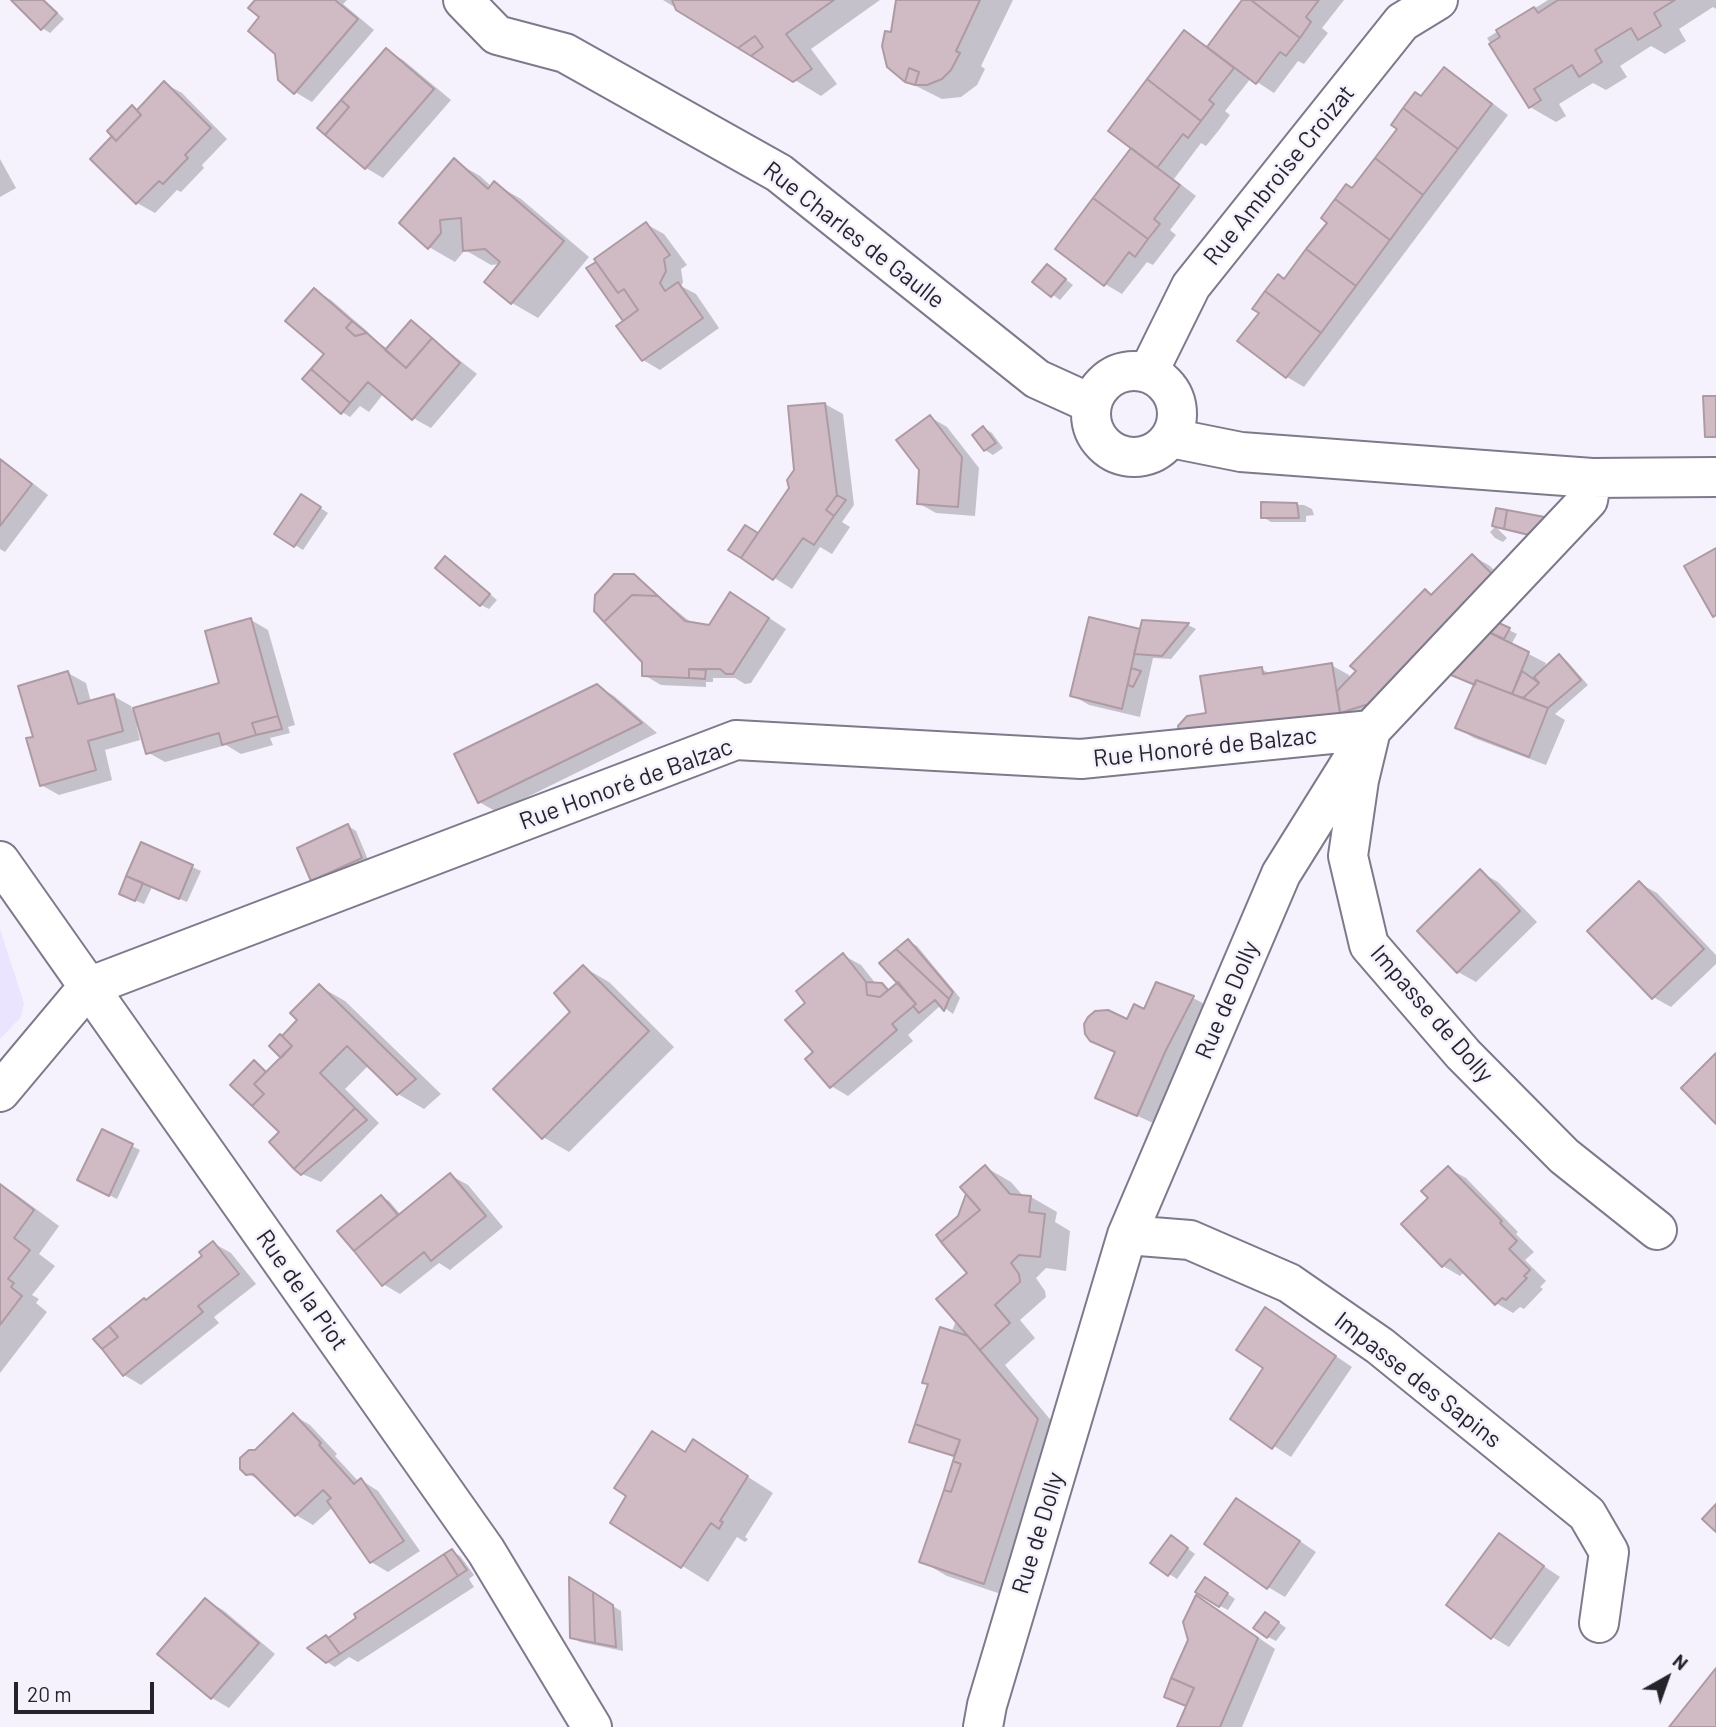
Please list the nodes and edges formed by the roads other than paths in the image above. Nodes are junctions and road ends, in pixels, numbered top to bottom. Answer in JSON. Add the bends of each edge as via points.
{"nodes":[{"id":1,"x":463,"y":0,"type":"edge"},
{"id":2,"x":1438,"y":0,"type":"edge"},
{"id":3,"x":1148,"y":373,"type":"junction"},
{"id":4,"x":1092,"y":404,"type":"junction"},
{"id":5,"x":1171,"y":438,"type":"junction"},
{"id":6,"x":1716,"y":477,"type":"edge"},
{"id":7,"x":1592,"y":478,"type":"junction"},
{"id":8,"x":1370,"y":730,"type":"junction"},
{"id":9,"x":0,"y":861,"type":"edge"},
{"id":10,"x":88,"y":987,"type":"junction"},
{"id":11,"x":0,"y":1092,"type":"edge"},
{"id":12,"x":1657,"y":1230,"type":"dead end"},
{"id":13,"x":1127,"y":1235,"type":"junction"},
{"id":14,"x":1599,"y":1623,"type":"dead end"},
{"id":15,"x":592,"y":1727,"type":"edge"},
{"id":16,"x":983,"y":1727,"type":"edge"}],
"edges":[{"from":1,"to":4,"type":"street","name":"Rue Charles de Gaulle","via":[[497,35],[565,52],[779,173],[1037,379]]},
{"from":2,"to":3,"type":"street","name":"Rue Ambroise Croizat","via":[[1402,22],[1191,286]]},
{"from":3,"to":4,"type":"street","via":[[1120,373],[1107,380]]},
{"from":3,"to":5,"type":"street","via":[[1170,388],[1175,400],[1178,413]]},
{"from":4,"to":5,"type":"street","via":[[1094,430],[1111,451],[1137,458],[1161,449]]},
{"from":5,"to":7,"type":"street","via":[[1241,452]]},
{"from":6,"to":7,"type":"street"},
{"from":7,"to":8,"type":"street","name":"Rue de Dolly","via":[[1588,500]]},
{"from":8,"to":10,"type":"street","name":"Rue Honoré de Balzac","via":[[1081,759],[736,740]]},
{"from":8,"to":12,"type":"street","name":"Impasse de Dolly","via":[[1348,856],[1369,945],[1463,1054],[1564,1156]]},
{"from":8,"to":13,"type":"street","name":"Rue de Dolly","via":[[1281,874]]},
{"from":9,"to":10,"type":"street","name":"Rue de la Piot"},
{"from":10,"to":11,"type":"street","name":"Rue Honoré de Balzac"},
{"from":10,"to":15,"type":"street","name":"Rue de la Piot","via":[[486,1551]]},
{"from":13,"to":14,"type":"street","name":"Impasse des Sapins","via":[[1190,1240],[1289,1283],[1380,1346],[1587,1514],[1609,1552]]},
{"from":13,"to":16,"type":"street","name":"Rue de Dolly"}]}
